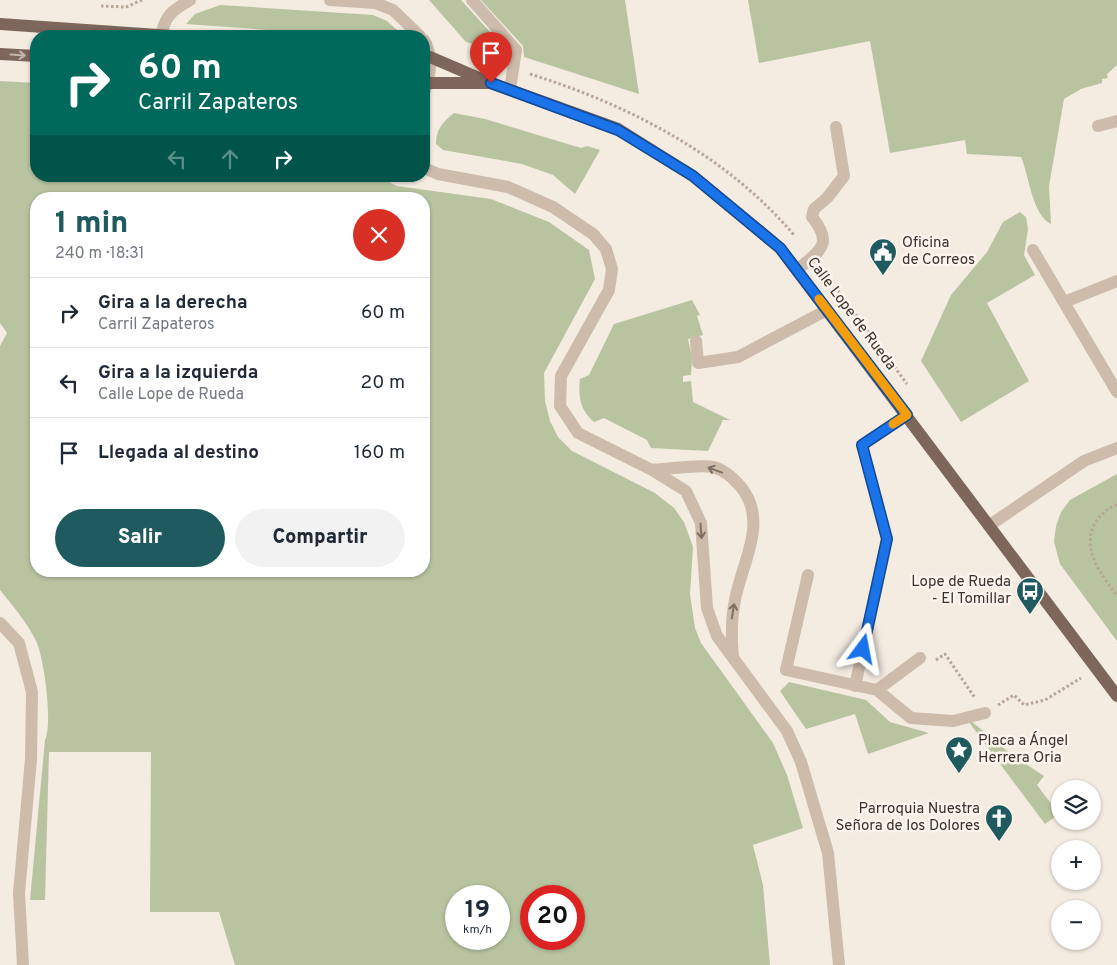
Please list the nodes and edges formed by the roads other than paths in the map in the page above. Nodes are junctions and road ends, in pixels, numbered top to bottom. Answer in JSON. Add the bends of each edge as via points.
{"nodes":[{"id":1,"x":190,"y":0,"type":"edge"},
{"id":2,"x":330,"y":0,"type":"edge"},
{"id":3,"x":472,"y":0,"type":"edge"},
{"id":4,"x":175,"y":4,"type":"edge"},
{"id":5,"x":0,"y":24,"type":"edge"},
{"id":6,"x":82,"y":30,"type":"edge"},
{"id":7,"x":164,"y":30,"type":"edge"},
{"id":8,"x":414,"y":30,"type":"edge"},
{"id":9,"x":0,"y":54,"type":"edge"},
{"id":10,"x":30,"y":56,"type":"edge"},
{"id":11,"x":430,"y":57,"type":"edge"},
{"id":12,"x":491,"y":83,"type":"junction"},
{"id":13,"x":430,"y":86,"type":"edge"},
{"id":14,"x":510,"y":89,"type":"junction"},
{"id":15,"x":1117,"y":121,"type":"edge"},
{"id":16,"x":1098,"y":126,"type":"dead end"},
{"id":17,"x":836,"y":127,"type":"dead end"},
{"id":18,"x":430,"y":171,"type":"edge"},
{"id":19,"x":1033,"y":250,"type":"dead end"},
{"id":20,"x":798,"y":269,"type":"junction"},
{"id":21,"x":1117,"y":281,"type":"edge"},
{"id":22,"x":1064,"y":302,"type":"junction"},
{"id":23,"x":827,"y":310,"type":"junction"},
{"id":24,"x":696,"y":341,"type":"dead end"},
{"id":25,"x":1117,"y":392,"type":"edge"},
{"id":26,"x":907,"y":415,"type":"junction"},
{"id":27,"x":1117,"y":448,"type":"edge"},
{"id":28,"x":652,"y":470,"type":"junction"},
{"id":29,"x":990,"y":525,"type":"junction"},
{"id":30,"x":808,"y":575,"type":"dead end"},
{"id":31,"x":0,"y":623,"type":"edge"},
{"id":32,"x":920,"y":658,"type":"dead end"},
{"id":33,"x":733,"y":660,"type":"junction"},
{"id":34,"x":855,"y":686,"type":"junction"},
{"id":35,"x":877,"y":690,"type":"junction"},
{"id":36,"x":1117,"y":696,"type":"edge"},
{"id":37,"x":985,"y":712,"type":"road end"},
{"id":38,"x":23,"y":965,"type":"edge"},
{"id":39,"x":839,"y":965,"type":"edge"}],
"edges":[{"from":1,"to":4,"type":"street"},
{"from":2,"to":8,"type":"street","via":[[375,3],[393,10]]},
{"from":3,"to":14,"type":"street","via":[[516,50]]},
{"from":4,"to":7,"type":"street","via":[[165,19]]},
{"from":5,"to":6,"type":"main road"},
{"from":9,"to":10,"type":"main road","one_way":true},
{"from":11,"to":12,"type":"main road"},
{"from":12,"to":13,"type":"main road","name":"Calle Lope de Rueda"},
{"from":12,"to":14,"type":"main road","name":"Calle Lope de Rueda"},
{"from":14,"to":20,"type":"main road","name":"Calle Lope de Rueda","via":[[618,130],[693,176],[780,248]]},
{"from":15,"to":16,"type":"street"},
{"from":17,"to":20,"type":"street","via":[[844,176],[814,209],[812,217],[824,239],[822,250]]},
{"from":18,"to":28,"type":"street","via":[[508,187],[553,207],[593,234],[606,249],[612,269],[609,290],[561,376],[560,406],[578,433]]},
{"from":19,"to":22,"type":"street"},
{"from":20,"to":23,"type":"main road","name":"Calle Lope de Rueda"},
{"from":21,"to":22,"type":"street"},
{"from":22,"to":25,"type":"street"},
{"from":23,"to":24,"type":"street","via":[[738,357],[698,363]]},
{"from":23,"to":26,"type":"main road","name":"Calle Lope de Rueda"},
{"from":26,"to":29,"type":"main road","name":"Calle Lope de Rueda"},
{"from":26,"to":34,"type":"street","via":[[862,445],[887,539]]},
{"from":27,"to":29,"type":"street","via":[[1084,462]]},
{"from":28,"to":33,"type":"street","one_way":true,"via":[[686,491],[701,522],[707,608],[717,636]]},
{"from":33,"to":28,"type":"street","one_way":true,"via":[[730,630],[735,598],[753,538],[754,517],[747,495],[734,479],[713,466]]},
{"from":29,"to":36,"type":"main road","name":"Calle Lope de Rueda"},
{"from":30,"to":34,"type":"street","via":[[786,670]]},
{"from":31,"to":38,"type":"street","via":[[19,643],[32,692],[31,759],[19,893]]},
{"from":32,"to":35,"type":"street"},
{"from":33,"to":39,"type":"street","via":[[788,731],[801,762],[828,853]]},
{"from":34,"to":35,"type":"street"},
{"from":35,"to":37,"type":"street","via":[[911,718],[953,721]]}]}
